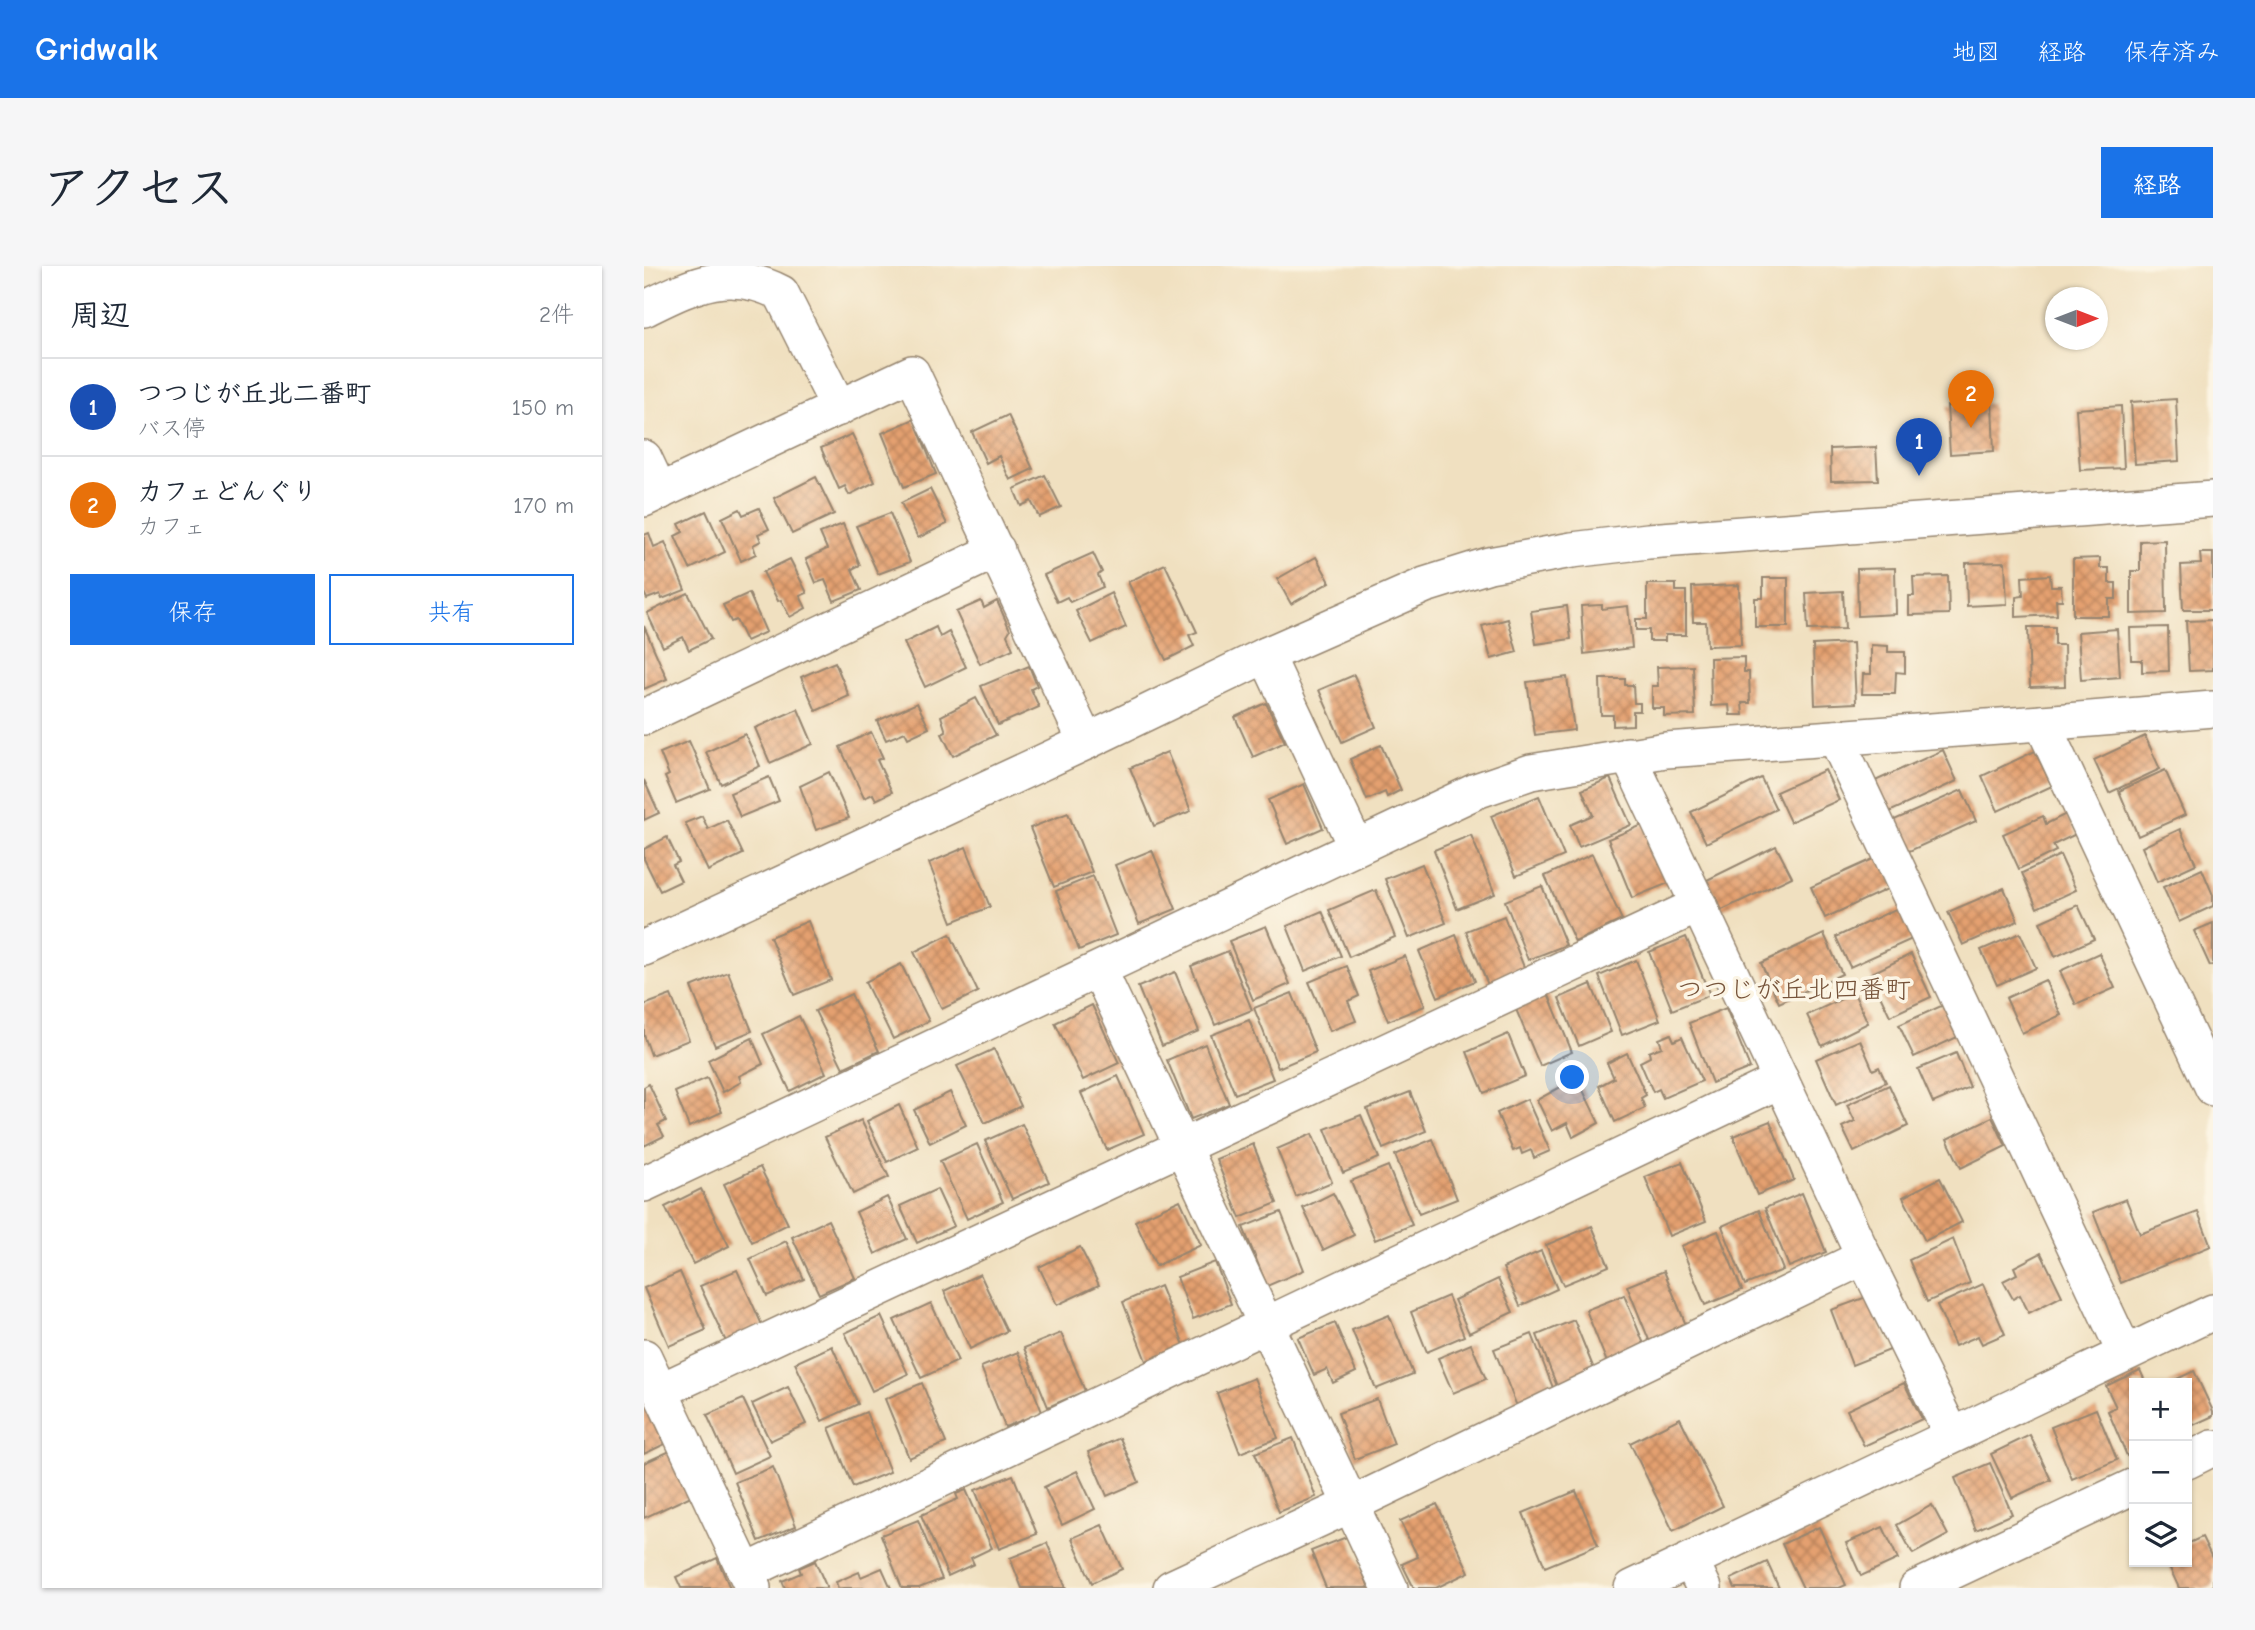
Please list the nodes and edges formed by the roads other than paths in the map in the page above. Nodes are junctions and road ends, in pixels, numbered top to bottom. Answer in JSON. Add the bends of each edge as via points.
{"nodes":[{"id":1,"x":644,"y":309,"type":"edge"},
{"id":2,"x":839,"y":408,"type":"junction"},
{"id":3,"x":644,"y":458,"type":"edge"},
{"id":4,"x":652,"y":496,"type":"edge"},
{"id":5,"x":2213,"y":499,"type":"edge"},
{"id":6,"x":997,"y":550,"type":"junction"},
{"id":7,"x":1266,"y":655,"type":"junction"},
{"id":8,"x":2213,"y":709,"type":"edge"},
{"id":9,"x":644,"y":717,"type":"edge"},
{"id":10,"x":2042,"y":723,"type":"junction"},
{"id":11,"x":1836,"y":738,"type":"junction"},
{"id":12,"x":1086,"y":742,"type":"junction"},
{"id":13,"x":1628,"y":755,"type":"junction"},
{"id":14,"x":1356,"y":848,"type":"junction"},
{"id":15,"x":1699,"y":905,"type":"junction"},
{"id":16,"x":644,"y":948,"type":"edge"},
{"id":17,"x":1099,"y":970,"type":"junction"},
{"id":18,"x":1781,"y":1080,"type":"junction"},
{"id":19,"x":2213,"y":1088,"type":"edge"},
{"id":20,"x":1184,"y":1147,"type":"junction"},
{"id":21,"x":644,"y":1184,"type":"edge"},
{"id":22,"x":1864,"y":1257,"type":"junction"},
{"id":23,"x":2213,"y":1311,"type":"edge"},
{"id":24,"x":1265,"y":1325,"type":"junction"},
{"id":25,"x":2125,"y":1353,"type":"junction"},
{"id":26,"x":644,"y":1357,"type":"edge"},
{"id":27,"x":660,"y":1391,"type":"junction"},
{"id":28,"x":1952,"y":1435,"type":"junction"},
{"id":29,"x":2213,"y":1448,"type":"edge"},
{"id":30,"x":2192,"y":1458,"type":"edge"},
{"id":31,"x":2129,"y":1488,"type":"edge"},
{"id":32,"x":1352,"y":1504,"type":"junction"},
{"id":33,"x":1697,"y":1574,"type":"edge"},
{"id":34,"x":750,"y":1580,"type":"edge"},
{"id":35,"x":1171,"y":1588,"type":"edge"},
{"id":36,"x":1390,"y":1588,"type":"edge"},
{"id":37,"x":1632,"y":1588,"type":"edge"},
{"id":38,"x":1917,"y":1588,"type":"edge"}],
"edges":[{"from":1,"to":2,"type":"street","via":[[712,277],[725,275],[771,285],[781,293]]},
{"from":2,"to":4,"type":"street"},
{"from":2,"to":6,"type":"street","via":[[912,373]]},
{"from":3,"to":4,"type":"street"},
{"from":5,"to":7,"type":"street","via":[[1572,550],[1489,565],[1425,584]]},
{"from":6,"to":9,"type":"street"},
{"from":6,"to":12,"type":"street"},
{"from":7,"to":12,"type":"street"},
{"from":7,"to":14,"type":"street"},
{"from":8,"to":10,"type":"street"},
{"from":10,"to":11,"type":"street"},
{"from":10,"to":19,"type":"street"},
{"from":11,"to":13,"type":"street"},
{"from":11,"to":25,"type":"street"},
{"from":12,"to":16,"type":"street"},
{"from":13,"to":14,"type":"street","via":[[1520,776],[1476,791]]},
{"from":13,"to":15,"type":"street"},
{"from":14,"to":17,"type":"street"},
{"from":15,"to":18,"type":"street"},
{"from":15,"to":20,"type":"street"},
{"from":17,"to":20,"type":"street"},
{"from":17,"to":21,"type":"street"},
{"from":18,"to":22,"type":"street"},
{"from":18,"to":24,"type":"street"},
{"from":20,"to":24,"type":"street"},
{"from":20,"to":27,"type":"street"},
{"from":22,"to":28,"type":"street"},
{"from":22,"to":32,"type":"street"},
{"from":23,"to":25,"type":"street"},
{"from":24,"to":32,"type":"street"},
{"from":24,"to":34,"type":"street"},
{"from":25,"to":28,"type":"street"},
{"from":26,"to":27,"type":"street"},
{"from":27,"to":34,"type":"street"},
{"from":28,"to":33,"type":"street"},
{"from":29,"to":30,"type":"street"},
{"from":31,"to":38,"type":"street"},
{"from":32,"to":35,"type":"street"},
{"from":32,"to":36,"type":"street"},
{"from":33,"to":37,"type":"street"}]}
